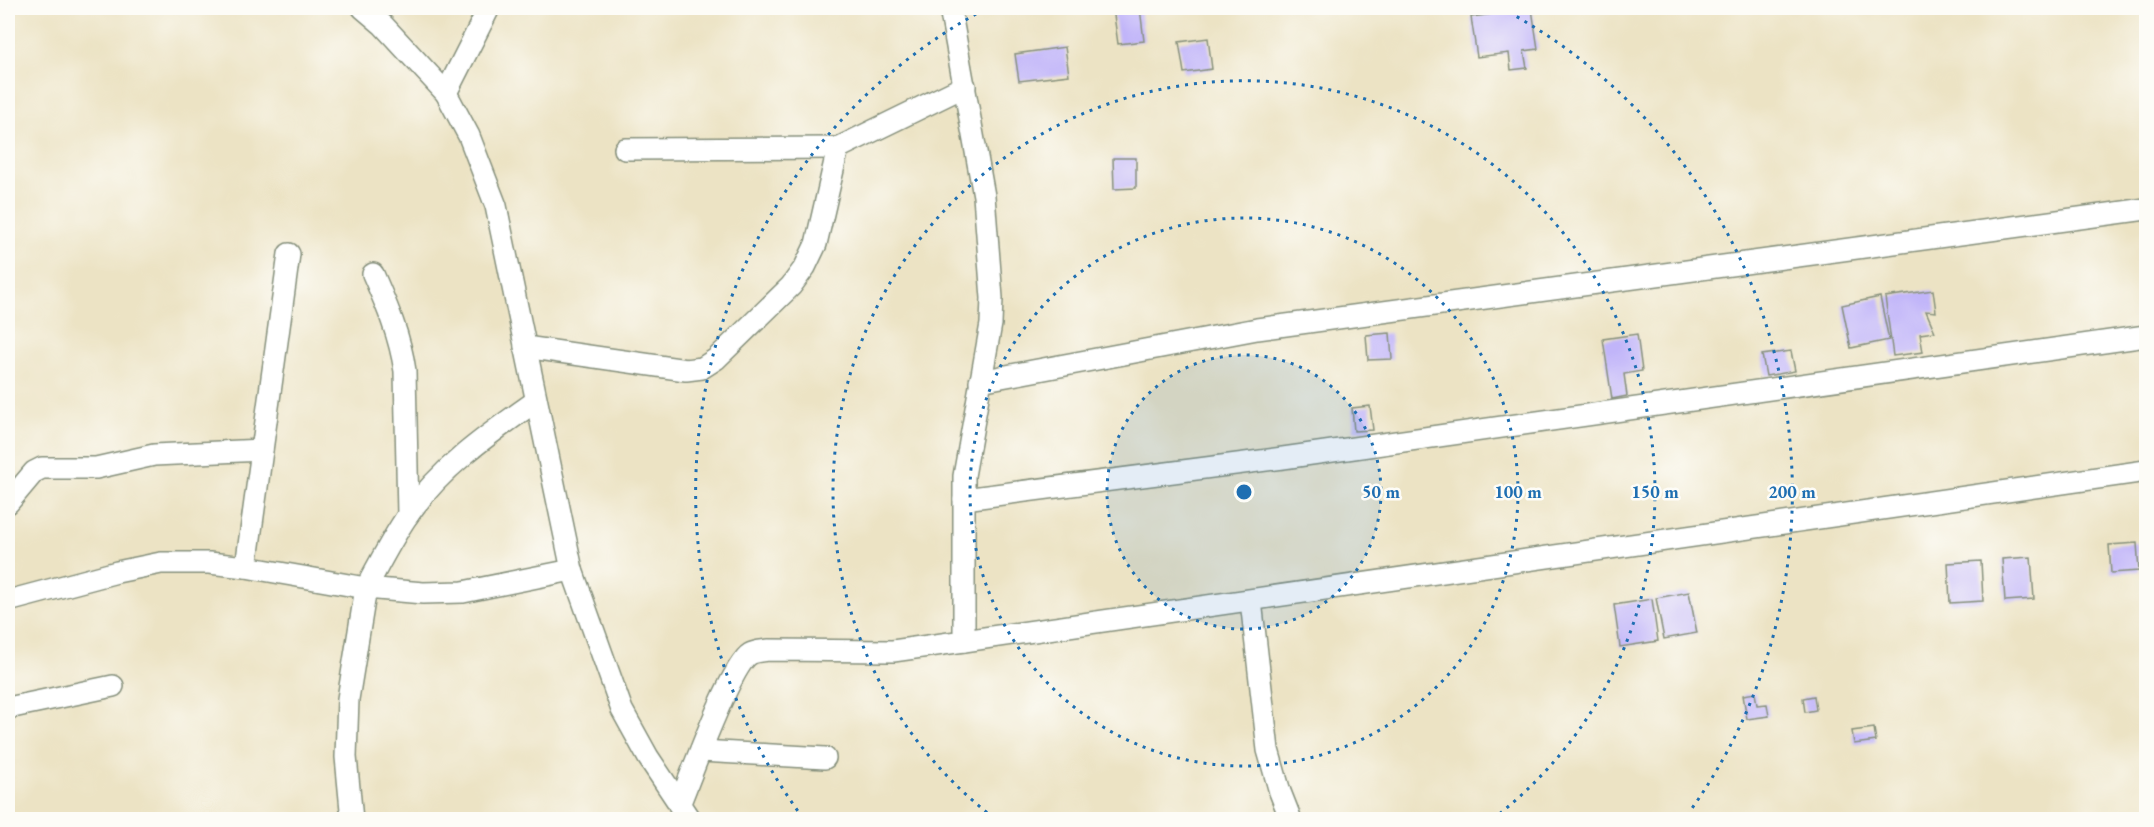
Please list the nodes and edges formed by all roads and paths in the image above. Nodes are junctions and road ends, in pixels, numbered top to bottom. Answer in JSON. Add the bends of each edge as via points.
{"nodes":[{"id":1,"x":363,"y":8,"type":"edge"},
{"id":2,"x":489,"y":8,"type":"edge"},
{"id":3,"x":950,"y":8,"type":"edge"},
{"id":4,"x":965,"y":87,"type":"junction"},
{"id":5,"x":446,"y":93,"type":"junction"},
{"id":6,"x":838,"y":147,"type":"junction"},
{"id":7,"x":625,"y":149,"type":"dead end"},
{"id":8,"x":2146,"y":209,"type":"edge"},
{"id":9,"x":289,"y":254,"type":"dead end"},
{"id":10,"x":373,"y":274,"type":"dead end"},
{"id":11,"x":2146,"y":336,"type":"edge"},
{"id":12,"x":525,"y":347,"type":"junction"},
{"id":13,"x":980,"y":381,"type":"junction"},
{"id":14,"x":536,"y":401,"type":"junction"},
{"id":15,"x":262,"y":450,"type":"junction"},
{"id":16,"x":2146,"y":471,"type":"edge"},
{"id":17,"x":964,"y":499,"type":"junction"},
{"id":18,"x":8,"y":503,"type":"edge"},
{"id":19,"x":408,"y":515,"type":"junction"},
{"id":20,"x":246,"y":567,"type":"junction"},
{"id":21,"x":572,"y":570,"type":"junction"},
{"id":22,"x":366,"y":588,"type":"junction"},
{"id":23,"x":8,"y":601,"type":"edge"},
{"id":24,"x":1251,"y":601,"type":"junction"},
{"id":25,"x":964,"y":641,"type":"junction"},
{"id":26,"x":113,"y":686,"type":"dead end"},
{"id":27,"x":8,"y":708,"type":"edge"},
{"id":28,"x":701,"y":751,"type":"junction"},
{"id":29,"x":825,"y":758,"type":"dead end"},
{"id":30,"x":685,"y":812,"type":"edge"},
{"id":31,"x":352,"y":819,"type":"edge"},
{"id":32,"x":1291,"y":819,"type":"edge"}],
"edges":[{"from":1,"to":5,"type":"street"},
{"from":2,"to":5,"type":"street"},
{"from":3,"to":4,"type":"street"},
{"from":4,"to":6,"type":"street"},
{"from":4,"to":13,"type":"street","via":[[984,196],[992,298]]},
{"from":5,"to":12,"type":"street","via":[[469,136],[496,206]]},
{"from":6,"to":7,"type":"street"},
{"from":6,"to":12,"type":"street","via":[[816,244],[806,267],[783,294],[702,368],[686,370]]},
{"from":8,"to":13,"type":"street","via":[[1257,329]]},
{"from":9,"to":15,"type":"street"},
{"from":10,"to":19,"type":"street","via":[[402,347]]},
{"from":11,"to":17,"type":"street","via":[[1271,460]]},
{"from":12,"to":14,"type":"street"},
{"from":13,"to":17,"type":"street","via":[[964,476]]},
{"from":14,"to":19,"type":"street","via":[[460,457]]},
{"from":14,"to":21,"type":"street"},
{"from":15,"to":18,"type":"street","via":[[154,455],[96,468],[42,468]]},
{"from":15,"to":20,"type":"street"},
{"from":16,"to":24,"type":"street"},
{"from":17,"to":25,"type":"street"},
{"from":19,"to":22,"type":"street"},
{"from":20,"to":22,"type":"street"},
{"from":20,"to":23,"type":"street","via":[[161,563]]},
{"from":21,"to":22,"type":"street","via":[[463,592]]},
{"from":21,"to":30,"type":"street","via":[[622,710]]},
{"from":22,"to":31,"type":"street","via":[[348,699],[346,757]]},
{"from":24,"to":25,"type":"street"},
{"from":24,"to":32,"type":"street","via":[[1268,750]]},
{"from":25,"to":28,"type":"street","via":[[893,651],[751,653],[741,662]]},
{"from":26,"to":27,"type":"street"},
{"from":28,"to":29,"type":"street"},
{"from":28,"to":30,"type":"street"}]}
